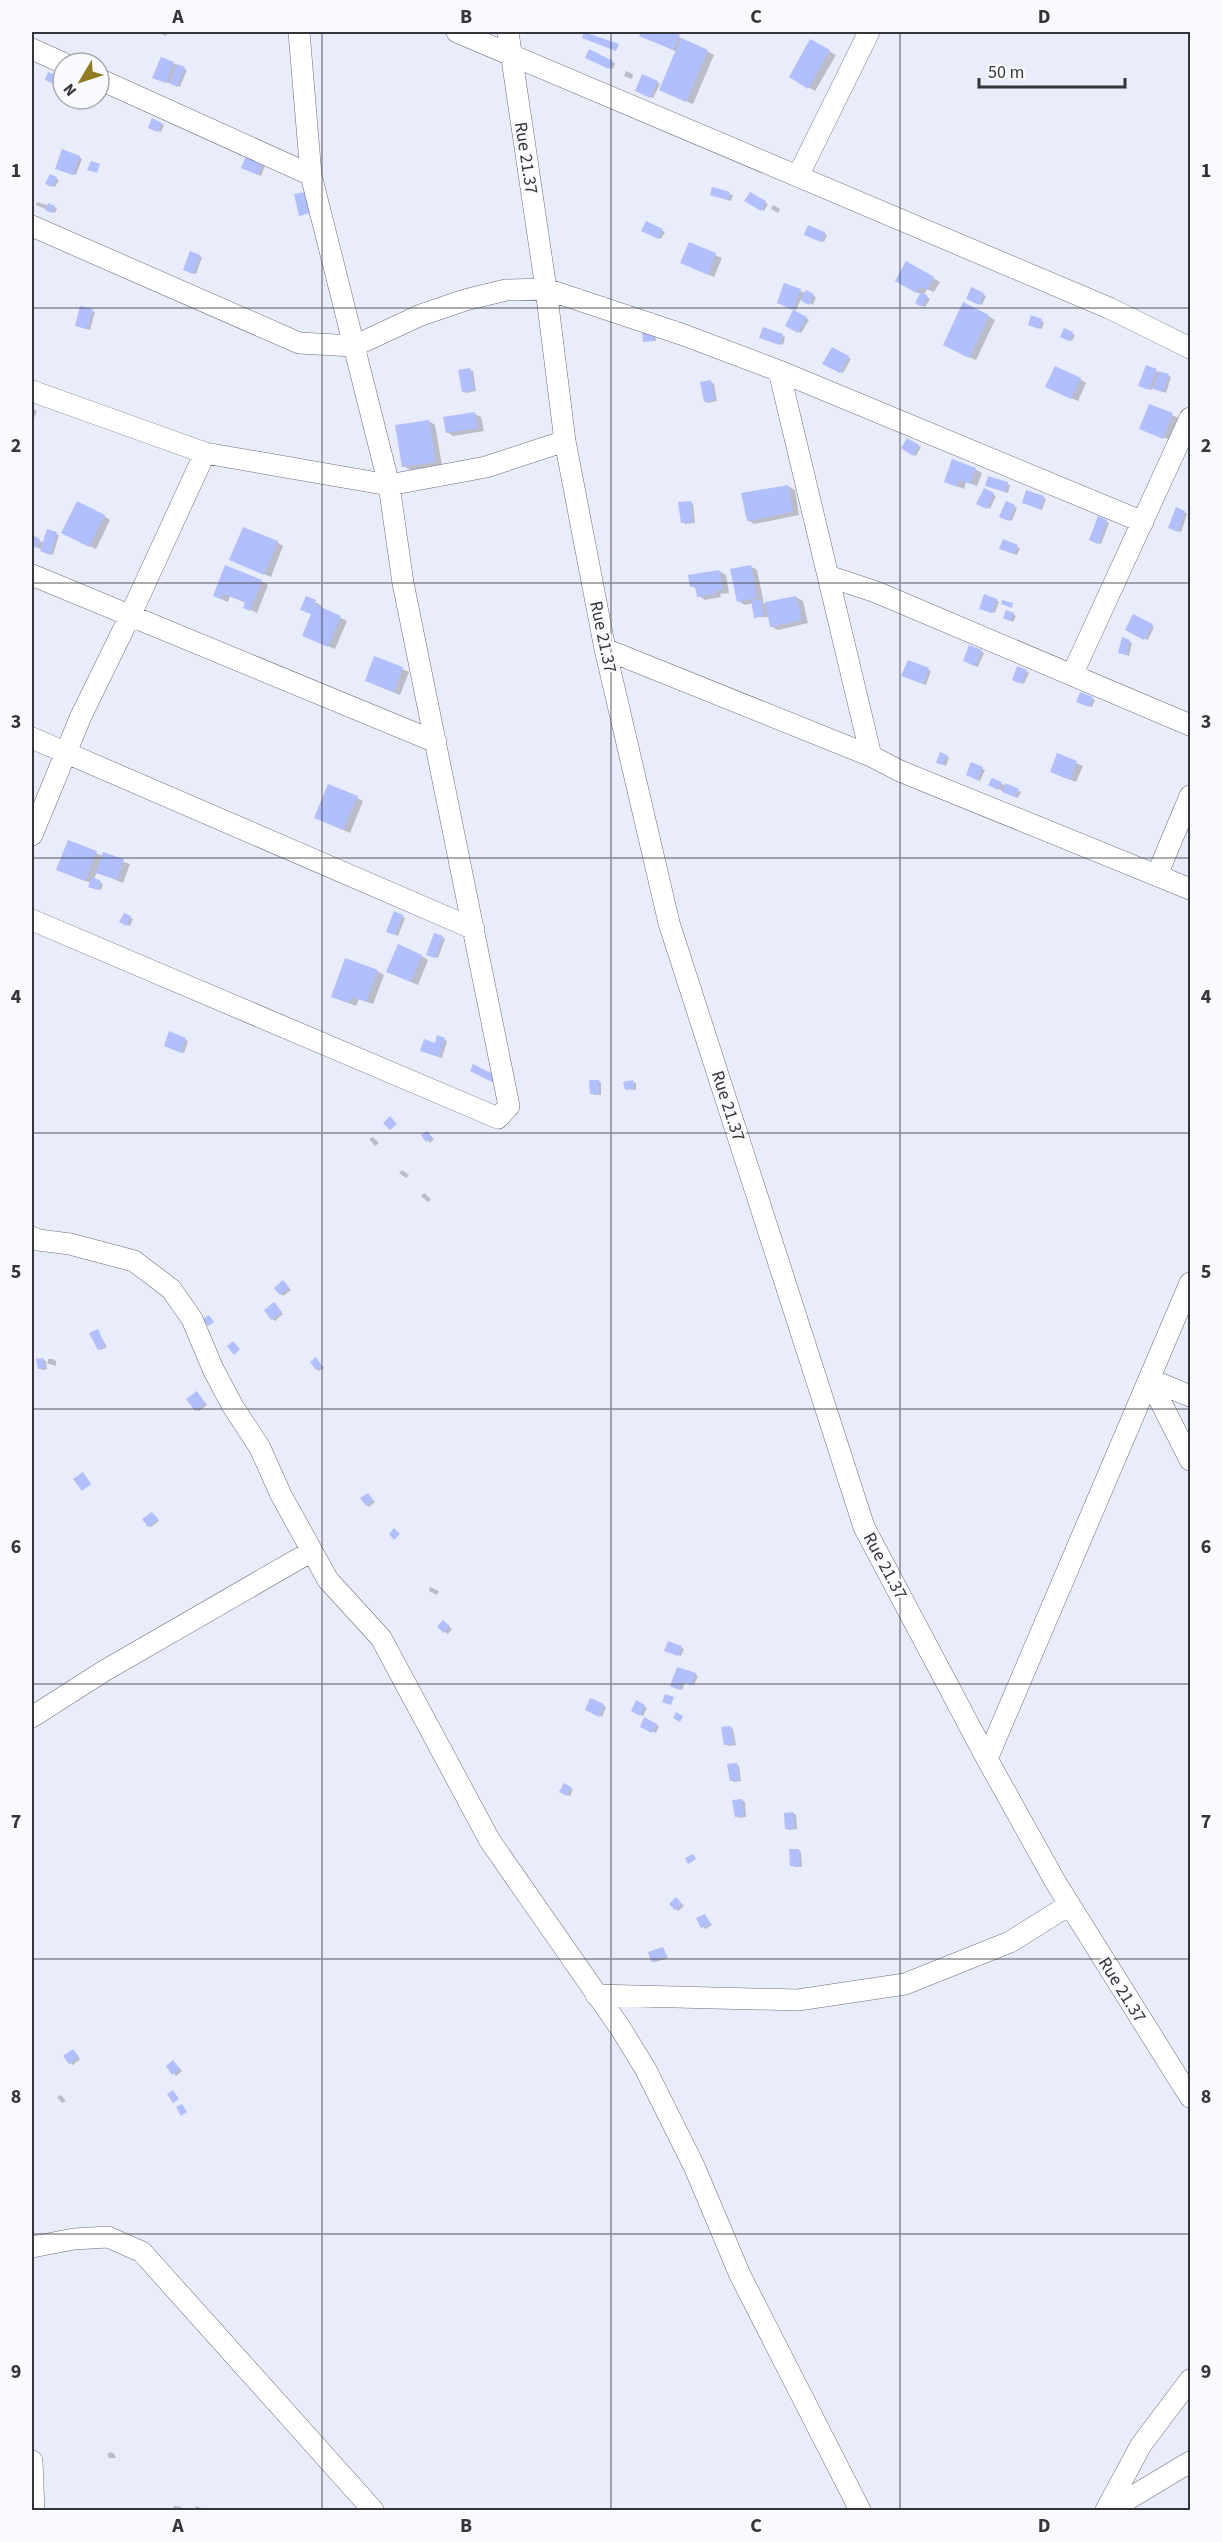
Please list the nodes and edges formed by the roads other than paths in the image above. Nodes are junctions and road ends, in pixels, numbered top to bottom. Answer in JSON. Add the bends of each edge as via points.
{"nodes":[{"id":1,"x":299,"y":32,"type":"edge"},
{"id":2,"x":457,"y":32,"type":"edge"},
{"id":3,"x":508,"y":32,"type":"edge"},
{"id":4,"x":866,"y":33,"type":"edge"},
{"id":5,"x":32,"y":49,"type":"edge"},
{"id":6,"x":511,"y":56,"type":"junction"},
{"id":7,"x":51,"y":58,"type":"edge"},
{"id":8,"x":111,"y":84,"type":"edge"},
{"id":9,"x":311,"y":175,"type":"junction"},
{"id":10,"x":798,"y":176,"type":"junction"},
{"id":11,"x":32,"y":226,"type":"edge"},
{"id":12,"x":546,"y":289,"type":"junction"},
{"id":13,"x":354,"y":346,"type":"junction"},
{"id":14,"x":1191,"y":348,"type":"edge"},
{"id":15,"x":779,"y":371,"type":"junction"},
{"id":16,"x":32,"y":391,"type":"edge"},
{"id":17,"x":1191,"y":418,"type":"edge"},
{"id":18,"x":565,"y":441,"type":"junction"},
{"id":19,"x":205,"y":453,"type":"junction"},
{"id":20,"x":389,"y":485,"type":"junction"},
{"id":21,"x":1143,"y":522,"type":"junction"},
{"id":22,"x":32,"y":575,"type":"edge"},
{"id":23,"x":828,"y":576,"type":"junction"},
{"id":24,"x":130,"y":616,"type":"junction"},
{"id":25,"x":605,"y":649,"type":"junction"},
{"id":26,"x":1072,"y":675,"type":"junction"},
{"id":27,"x":1191,"y":725,"type":"edge"},
{"id":28,"x":32,"y":738,"type":"edge"},
{"id":29,"x":436,"y":741,"type":"junction"},
{"id":30,"x":64,"y":753,"type":"junction"},
{"id":31,"x":871,"y":756,"type":"junction"},
{"id":32,"x":1191,"y":796,"type":"edge"},
{"id":33,"x":32,"y":835,"type":"edge"},
{"id":34,"x":1157,"y":875,"type":"junction"},
{"id":35,"x":1191,"y":889,"type":"edge"},
{"id":36,"x":32,"y":920,"type":"edge"},
{"id":37,"x":474,"y":929,"type":"junction"},
{"id":38,"x":32,"y":1237,"type":"edge"},
{"id":39,"x":1191,"y":1283,"type":"edge"},
{"id":40,"x":1149,"y":1379,"type":"junction"},
{"id":41,"x":1191,"y":1396,"type":"edge"},
{"id":42,"x":1191,"y":1460,"type":"edge"},
{"id":43,"x":312,"y":1551,"type":"junction"},
{"id":44,"x":32,"y":1718,"type":"edge"},
{"id":45,"x":987,"y":1759,"type":"junction"},
{"id":46,"x":1069,"y":1905,"type":"junction"},
{"id":47,"x":596,"y":1995,"type":"junction"},
{"id":48,"x":1191,"y":2097,"type":"edge"},
{"id":49,"x":32,"y":2247,"type":"edge"},
{"id":50,"x":1191,"y":2380,"type":"edge"},
{"id":51,"x":32,"y":2461,"type":"edge"},
{"id":52,"x":1191,"y":2462,"type":"edge"},
{"id":53,"x":34,"y":2511,"type":"edge"},
{"id":54,"x":373,"y":2511,"type":"edge"},
{"id":55,"x":860,"y":2511,"type":"edge"},
{"id":56,"x":1108,"y":2511,"type":"edge"}],
"edges":[{"from":1,"to":9,"type":"street"},
{"from":2,"to":6,"type":"street"},
{"from":3,"to":6,"type":"street","name":"Rue 21.37"},
{"from":4,"to":10,"type":"street"},
{"from":5,"to":7,"type":"street"},
{"from":6,"to":10,"type":"street"},
{"from":6,"to":12,"type":"street","name":"Rue 21.37"},
{"from":8,"to":9,"type":"street"},
{"from":9,"to":13,"type":"street"},
{"from":10,"to":14,"type":"street","via":[[1109,308]]},
{"from":11,"to":13,"type":"street","via":[[299,344]]},
{"from":12,"to":13,"type":"street","via":[[506,290],[465,300]]},
{"from":12,"to":15,"type":"street"},
{"from":12,"to":18,"type":"street","name":"Rue 21.37"},
{"from":13,"to":20,"type":"street"},
{"from":15,"to":21,"type":"street"},
{"from":15,"to":23,"type":"street"},
{"from":16,"to":19,"type":"street"},
{"from":17,"to":21,"type":"street"},
{"from":18,"to":20,"type":"street","via":[[486,466]]},
{"from":18,"to":25,"type":"street","name":"Rue 21.37"},
{"from":19,"to":20,"type":"street"},
{"from":19,"to":24,"type":"street"},
{"from":20,"to":29,"type":"street","via":[[403,583]]},
{"from":21,"to":26,"type":"street"},
{"from":22,"to":24,"type":"street"},
{"from":23,"to":26,"type":"street","via":[[876,592]]},
{"from":23,"to":31,"type":"street"},
{"from":24,"to":29,"type":"street"},
{"from":24,"to":30,"type":"street"},
{"from":25,"to":31,"type":"street"},
{"from":25,"to":45,"type":"street","name":"Rue 21.37","via":[[669,923],[864,1527]]},
{"from":26,"to":27,"type":"street"},
{"from":28,"to":30,"type":"street"},
{"from":29,"to":37,"type":"street"},
{"from":30,"to":33,"type":"street"},
{"from":30,"to":37,"type":"street"},
{"from":31,"to":34,"type":"street"},
{"from":32,"to":34,"type":"street"},
{"from":34,"to":35,"type":"street"},
{"from":36,"to":37,"type":"street","via":[[498,1118],[509,1106]]},
{"from":38,"to":43,"type":"street","via":[[134,1261],[171,1289],[192,1318],[213,1369],[260,1448]]},
{"from":39,"to":40,"type":"street"},
{"from":40,"to":41,"type":"street"},
{"from":40,"to":42,"type":"street"},
{"from":40,"to":45,"type":"street"},
{"from":43,"to":44,"type":"street","via":[[104,1671]]},
{"from":43,"to":47,"type":"street","via":[[328,1580],[381,1638],[490,1841]]},
{"from":45,"to":46,"type":"street","name":"Rue 21.37"},
{"from":46,"to":47,"type":"street","via":[[1010,1942],[904,1984],[798,2000]]},
{"from":46,"to":48,"type":"street","name":"Rue 21.37"},
{"from":47,"to":55,"type":"street","via":[[657,2091],[694,2166],[740,2276]]},
{"from":49,"to":54,"type":"street","via":[[108,2237],[142,2252]]},
{"from":50,"to":56,"type":"street","via":[[1141,2445]]},
{"from":51,"to":53,"type":"street"},
{"from":52,"to":56,"type":"street"}]}
